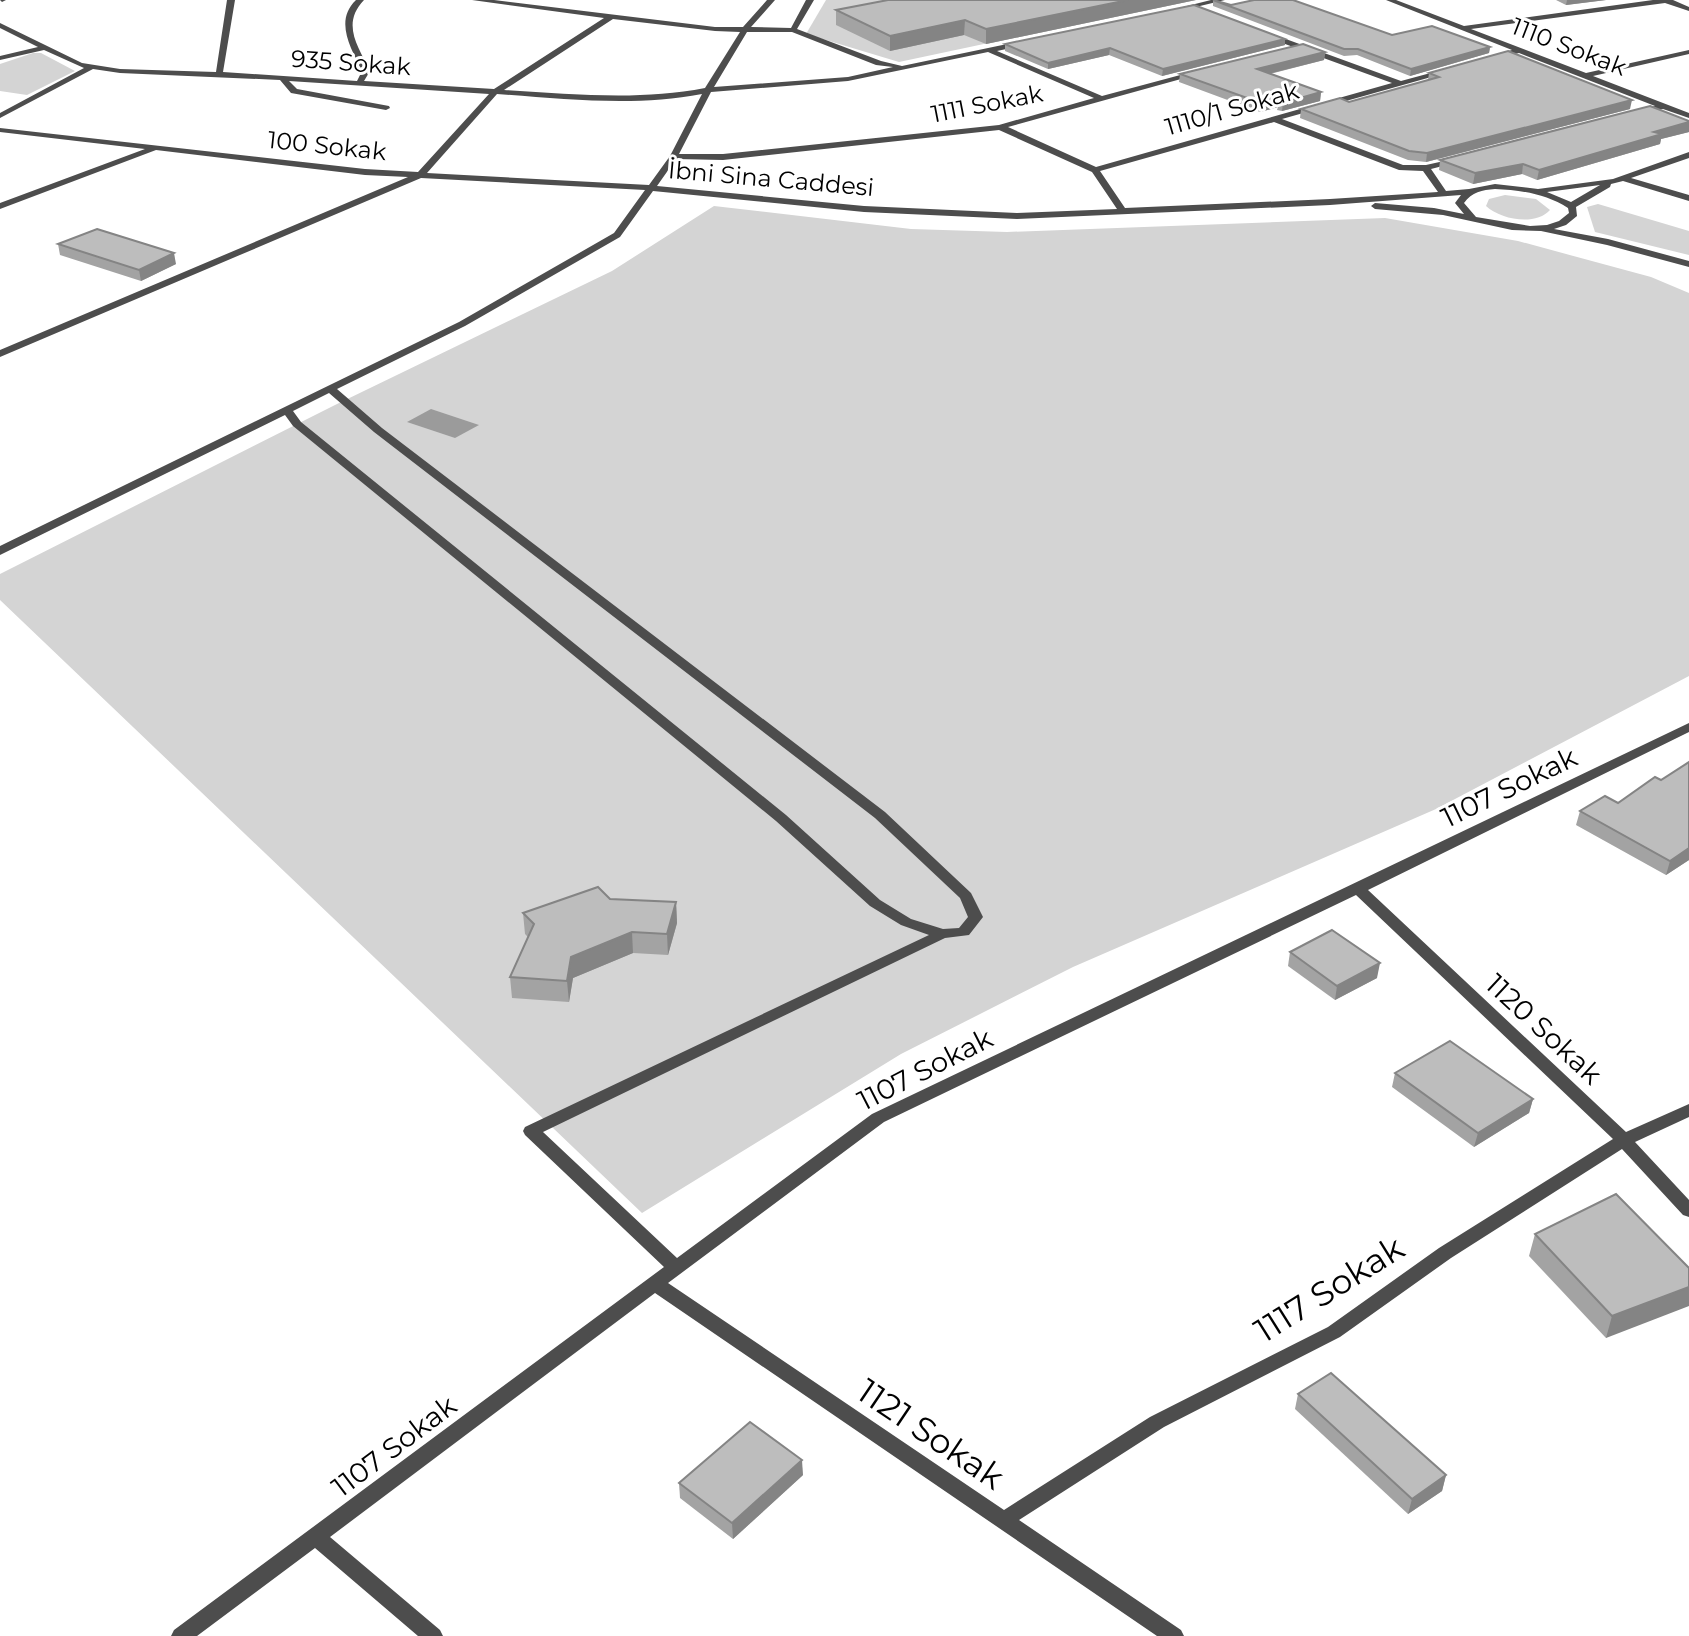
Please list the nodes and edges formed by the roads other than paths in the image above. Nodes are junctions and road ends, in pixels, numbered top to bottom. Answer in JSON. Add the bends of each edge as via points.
{"nodes":[{"id":1,"x":231,"y":0,"type":"edge"},
{"id":2,"x":360,"y":0,"type":"edge"},
{"id":3,"x":476,"y":0,"type":"edge"},
{"id":4,"x":771,"y":0,"type":"edge"},
{"id":5,"x":810,"y":0,"type":"edge"},
{"id":6,"x":1221,"y":0,"type":"edge"},
{"id":7,"x":1390,"y":0,"type":"edge"},
{"id":8,"x":1666,"y":0,"type":"edge"},
{"id":9,"x":1196,"y":6,"type":"junction"},
{"id":10,"x":1689,"y":9,"type":"edge"},
{"id":11,"x":1209,"y":11,"type":"edge"},
{"id":12,"x":1166,"y":12,"type":"edge"},
{"id":13,"x":612,"y":16,"type":"junction"},
{"id":14,"x":0,"y":25,"type":"edge"},
{"id":15,"x":1464,"y":27,"type":"junction"},
{"id":16,"x":793,"y":30,"type":"junction"},
{"id":17,"x":744,"y":31,"type":"junction"},
{"id":18,"x":1261,"y":31,"type":"edge"},
{"id":19,"x":1034,"y":41,"type":"edge"},
{"id":20,"x":46,"y":47,"type":"junction"},
{"id":21,"x":1300,"y":47,"type":"junction"},
{"id":22,"x":989,"y":50,"type":"junction"},
{"id":23,"x":1286,"y":50,"type":"edge"},
{"id":24,"x":1520,"y":50,"type":"junction"},
{"id":25,"x":1689,"y":52,"type":"edge"},
{"id":26,"x":0,"y":58,"type":"edge"},
{"id":27,"x":1475,"y":63,"type":"edge"},
{"id":28,"x":92,"y":67,"type":"junction"},
{"id":29,"x":1460,"y":67,"type":"edge"},
{"id":30,"x":906,"y":68,"type":"junction"},
{"id":31,"x":1202,"y":70,"type":"edge"},
{"id":32,"x":219,"y":74,"type":"junction"},
{"id":33,"x":1586,"y":76,"type":"junction"},
{"id":34,"x":283,"y":79,"type":"junction"},
{"id":35,"x":359,"y":83,"type":"junction"},
{"id":36,"x":1400,"y":83,"type":"junction"},
{"id":37,"x":708,"y":90,"type":"junction"},
{"id":38,"x":494,"y":93,"type":"junction"},
{"id":39,"x":1102,"y":99,"type":"junction"},
{"id":40,"x":1664,"y":106,"type":"junction"},
{"id":41,"x":386,"y":108,"type":"dead end"},
{"id":42,"x":0,"y":116,"type":"edge"},
{"id":43,"x":1689,"y":116,"type":"edge"},
{"id":44,"x":1619,"y":117,"type":"edge"},
{"id":45,"x":1273,"y":118,"type":"junction"},
{"id":46,"x":1000,"y":127,"type":"junction"},
{"id":47,"x":0,"y":130,"type":"edge"},
{"id":48,"x":157,"y":148,"type":"junction"},
{"id":49,"x":1689,"y":155,"type":"edge"},
{"id":50,"x":674,"y":156,"type":"junction"},
{"id":51,"x":1470,"y":156,"type":"edge"},
{"id":52,"x":1426,"y":168,"type":"junction"},
{"id":53,"x":1095,"y":170,"type":"junction"},
{"id":54,"x":420,"y":175,"type":"junction"},
{"id":55,"x":1618,"y":179,"type":"junction"},
{"id":56,"x":651,"y":188,"type":"junction"},
{"id":57,"x":1538,"y":190,"type":"junction"},
{"id":58,"x":1470,"y":192,"type":"junction"},
{"id":59,"x":1444,"y":194,"type":"junction"},
{"id":60,"x":1689,"y":198,"type":"edge"},
{"id":61,"x":1330,"y":202,"type":"junction"},
{"id":62,"x":0,"y":206,"type":"edge"},
{"id":63,"x":1571,"y":206,"type":"junction"},
{"id":64,"x":1122,"y":210,"type":"junction"},
{"id":65,"x":1472,"y":217,"type":"junction"},
{"id":66,"x":1567,"y":221,"type":"junction"},
{"id":67,"x":1531,"y":228,"type":"junction"},
{"id":68,"x":1608,"y":242,"type":"junction"},
{"id":69,"x":1689,"y":264,"type":"edge"},
{"id":70,"x":0,"y":354,"type":"edge"},
{"id":71,"x":330,"y":389,"type":"junction"},
{"id":72,"x":287,"y":410,"type":"junction"},
{"id":73,"x":0,"y":551,"type":"edge"},
{"id":74,"x":1689,"y":727,"type":"edge"},
{"id":75,"x":1358,"y":889,"type":"junction"},
{"id":76,"x":942,"y":934,"type":"junction"},
{"id":77,"x":1689,"y":1110,"type":"edge"},
{"id":78,"x":1624,"y":1140,"type":"junction"},
{"id":79,"x":1689,"y":1211,"type":"edge"},
{"id":80,"x":675,"y":1267,"type":"junction"},
{"id":81,"x":654,"y":1283,"type":"junction"},
{"id":82,"x":1002,"y":1521,"type":"junction"},
{"id":83,"x":316,"y":1537,"type":"junction"},
{"id":84,"x":181,"y":1636,"type":"edge"},
{"id":85,"x":433,"y":1636,"type":"edge"},
{"id":86,"x":1174,"y":1636,"type":"edge"}],
"edges":[{"from":1,"to":32,"type":"street"},
{"from":2,"to":35,"type":"street","via":[[347,18],[366,71]]},
{"from":3,"to":13,"type":"street"},
{"from":4,"to":17,"type":"street","name":"İbni Sina Caddesi"},
{"from":5,"to":16,"type":"street"},
{"from":6,"to":9,"type":"street"},
{"from":7,"to":15,"type":"street","name":"1110 Sokak"},
{"from":8,"to":10,"type":"street"},
{"from":8,"to":15,"type":"street"},
{"from":9,"to":11,"type":"street"},
{"from":9,"to":12,"type":"street"},
{"from":13,"to":17,"type":"street"},
{"from":13,"to":38,"type":"street"},
{"from":14,"to":20,"type":"street","name":"935 Sokak"},
{"from":15,"to":24,"type":"street","name":"1110 Sokak"},
{"from":16,"to":17,"type":"street"},
{"from":16,"to":30,"type":"street"},
{"from":17,"to":37,"type":"street","name":"İbni Sina Caddesi"},
{"from":18,"to":21,"type":"street"},
{"from":19,"to":22,"type":"street"},
{"from":20,"to":26,"type":"street"},
{"from":20,"to":28,"type":"street","name":"935 Sokak"},
{"from":21,"to":23,"type":"street"},
{"from":21,"to":36,"type":"street"},
{"from":22,"to":30,"type":"street"},
{"from":22,"to":39,"type":"street"},
{"from":24,"to":27,"type":"street"},
{"from":24,"to":33,"type":"street","name":"1110 Sokak"},
{"from":25,"to":33,"type":"street"},
{"from":28,"to":32,"type":"street","name":"935 Sokak"},
{"from":28,"to":42,"type":"street"},
{"from":29,"to":36,"type":"street","name":"1110/1 Sokak"},
{"from":30,"to":37,"type":"street","via":[[848,79]]},
{"from":31,"to":39,"type":"street","name":"1111 Sokak"},
{"from":32,"to":34,"type":"street","name":"935 Sokak"},
{"from":33,"to":40,"type":"street","name":"1110 Sokak"},
{"from":34,"to":35,"type":"street","name":"935 Sokak"},
{"from":34,"to":41,"type":"street","via":[[294,91]]},
{"from":35,"to":38,"type":"street","name":"935 Sokak"},
{"from":36,"to":45,"type":"street","name":"1110/1 Sokak"},
{"from":37,"to":38,"type":"street","name":"935 Sokak","via":[[606,99]]},
{"from":37,"to":50,"type":"street","name":"İbni Sina Caddesi"},
{"from":38,"to":54,"type":"street"},
{"from":39,"to":46,"type":"street","name":"1111 Sokak"},
{"from":40,"to":43,"type":"street","name":"1110 Sokak"},
{"from":40,"to":44,"type":"street"},
{"from":45,"to":52,"type":"street","via":[[1402,168]]},
{"from":45,"to":53,"type":"street","name":"1110/1 Sokak"},
{"from":46,"to":50,"type":"street","name":"1111 Sokak","via":[[723,157]]},
{"from":46,"to":53,"type":"street"},
{"from":47,"to":48,"type":"street","name":"100 Sokak"},
{"from":48,"to":54,"type":"street","name":"100 Sokak"},
{"from":48,"to":62,"type":"street"},
{"from":49,"to":55,"type":"street"},
{"from":50,"to":56,"type":"street","name":"İbni Sina Caddesi"},
{"from":51,"to":52,"type":"street"},
{"from":52,"to":59,"type":"street"},
{"from":53,"to":64,"type":"street"},
{"from":54,"to":56,"type":"street","name":"100 Sokak"},
{"from":54,"to":70,"type":"street"},
{"from":55,"to":57,"type":"street"},
{"from":55,"to":60,"type":"street"},
{"from":55,"to":63,"type":"street"},
{"from":56,"to":64,"type":"street","name":"İbni Sina Caddesi","via":[[864,209],[1017,216]]},
{"from":56,"to":71,"type":"street","via":[[617,235],[462,324]]},
{"from":57,"to":58,"type":"street","name":"İbni Sina Caddesi","via":[[1500,187]]},
{"from":57,"to":63,"type":"street","name":"İbni Sina Caddesi"},
{"from":58,"to":59,"type":"street","name":"İbni Sina Caddesi"},
{"from":58,"to":65,"type":"street","via":[[1459,203]]},
{"from":59,"to":61,"type":"street","name":"İbni Sina Caddesi"},
{"from":61,"to":64,"type":"street","name":"İbni Sina Caddesi"},
{"from":61,"to":65,"type":"street","name":"İbni Sina Caddesi"},
{"from":63,"to":66,"type":"street","via":[[1574,214]]},
{"from":65,"to":67,"type":"street","name":"İbni Sina Caddesi"},
{"from":66,"to":67,"type":"street","name":"İbni Sina Caddesi"},
{"from":66,"to":68,"type":"street","name":"İbni Sina Caddesi"},
{"from":67,"to":68,"type":"street","name":"İbni Sina Caddesi"},
{"from":68,"to":69,"type":"street","name":"İbni Sina Caddesi"},
{"from":71,"to":72,"type":"street"},
{"from":71,"to":76,"type":"street","via":[[880,815],[966,896],[976,917],[964,932]]},
{"from":72,"to":73,"type":"street"},
{"from":72,"to":76,"type":"street","via":[[297,424],[781,818],[875,903],[906,922]]},
{"from":74,"to":75,"type":"street","name":"1107 Sokak"},
{"from":75,"to":78,"type":"street","name":"1120 Sokak"},
{"from":75,"to":80,"type":"street","name":"1107 Sokak","via":[[878,1118]]},
{"from":76,"to":80,"type":"street","via":[[531,1131]]},
{"from":77,"to":78,"type":"street","name":"1117 Sokak"},
{"from":78,"to":79,"type":"street","name":"1120 Sokak"},
{"from":78,"to":82,"type":"street","name":"1117 Sokak","via":[[1445,1253],[1334,1332],[1157,1422]]},
{"from":80,"to":81,"type":"street","name":"1107 Sokak"},
{"from":81,"to":82,"type":"street","name":"1121 Sokak"},
{"from":81,"to":83,"type":"street","name":"1107 Sokak"},
{"from":82,"to":86,"type":"street","name":"1121 Sokak"},
{"from":83,"to":84,"type":"street","name":"1107 Sokak"},
{"from":83,"to":85,"type":"street"}]}
